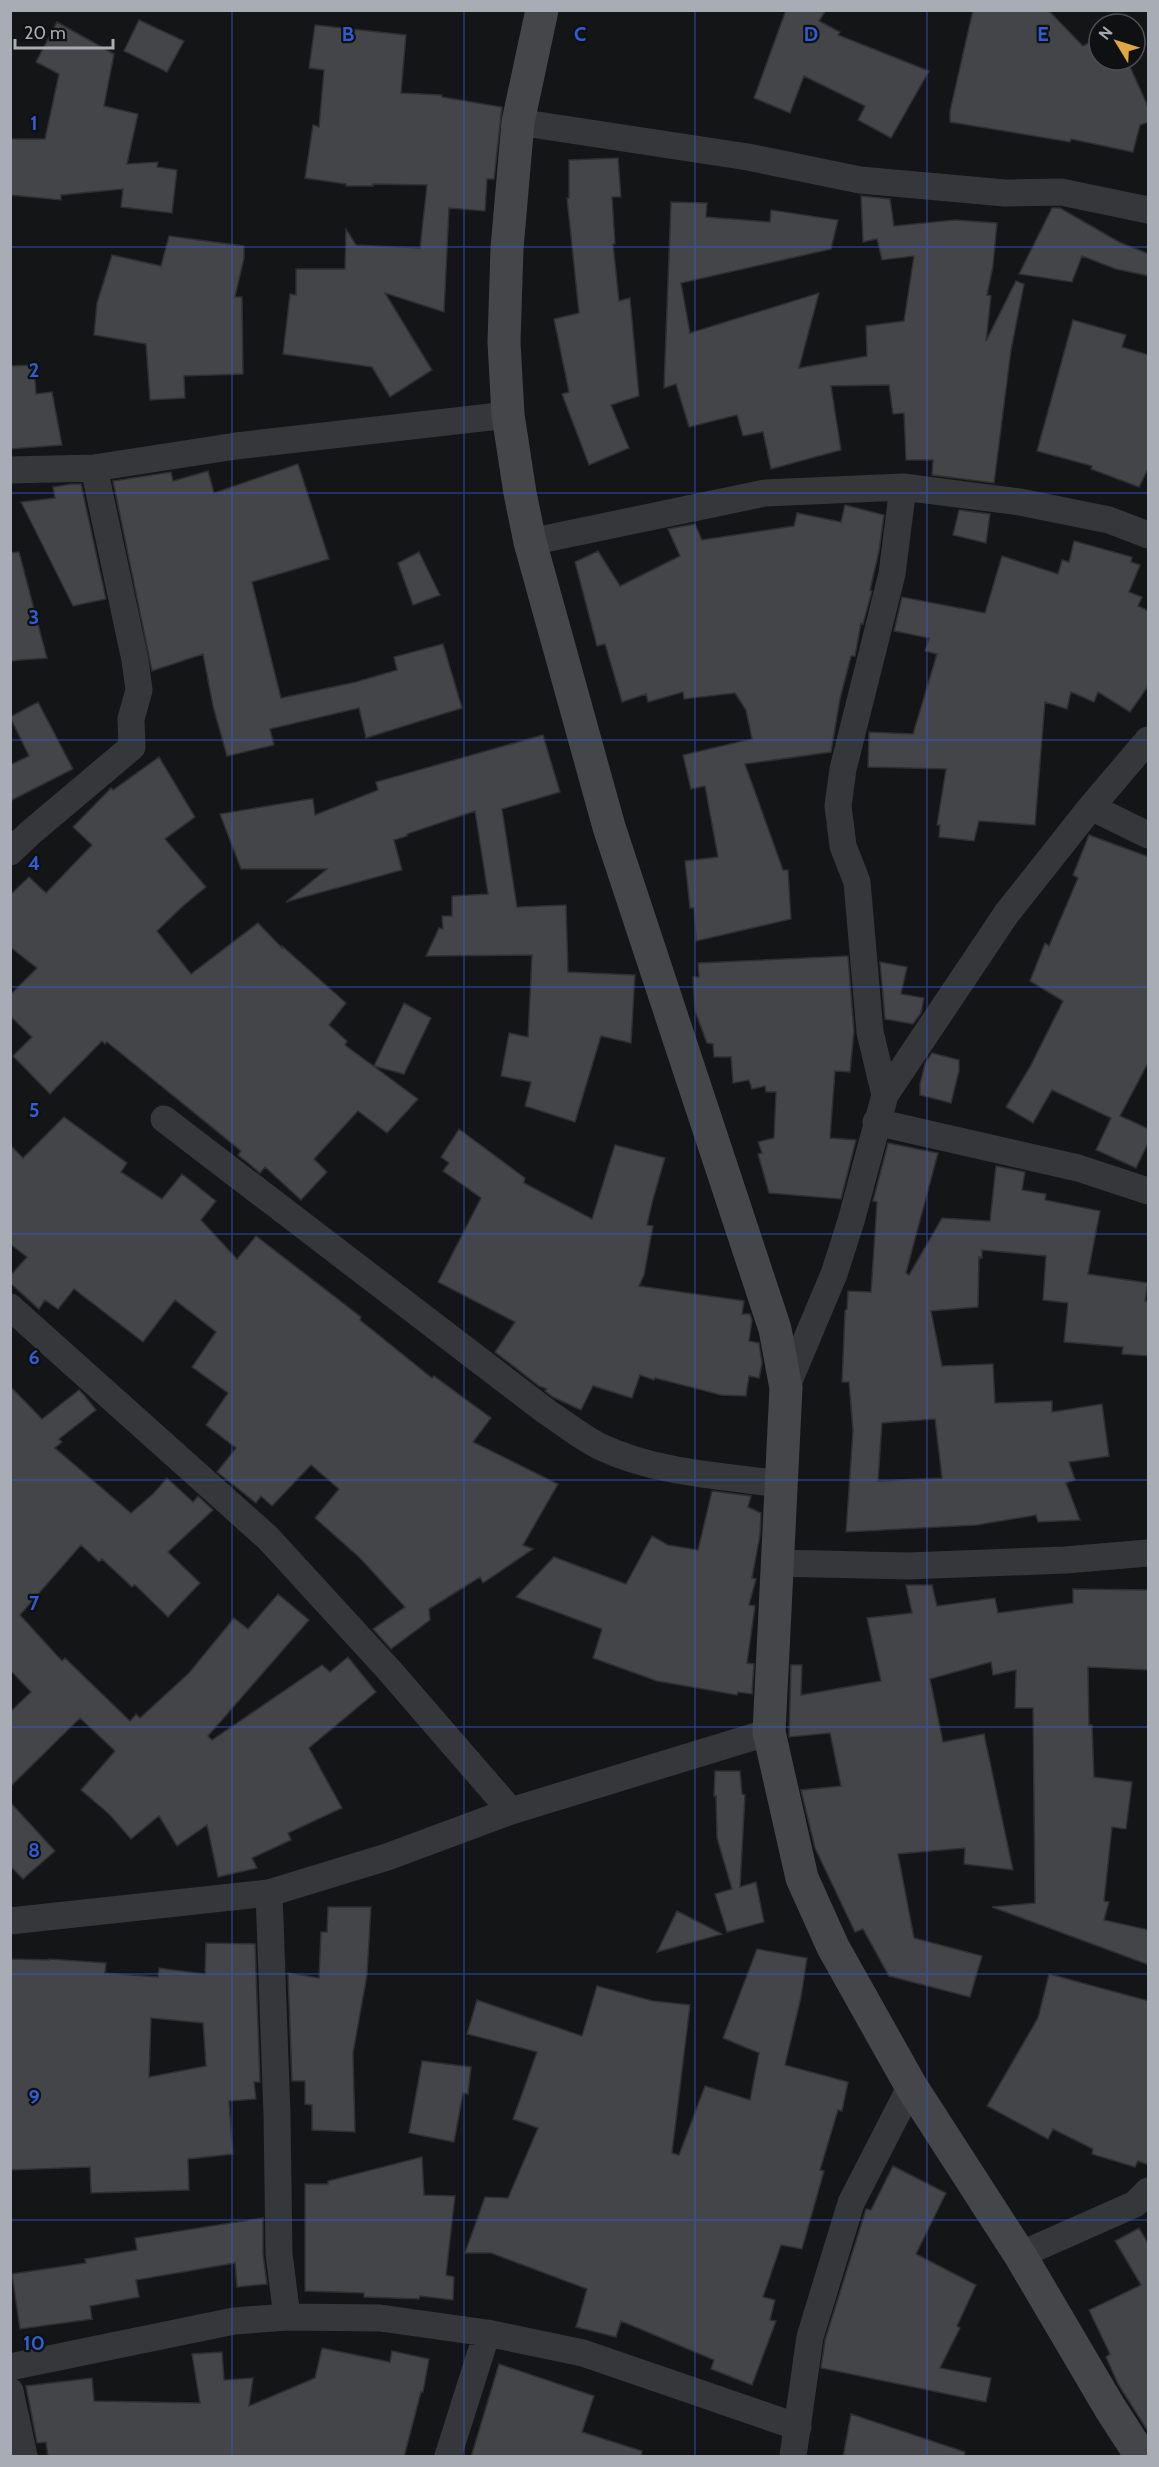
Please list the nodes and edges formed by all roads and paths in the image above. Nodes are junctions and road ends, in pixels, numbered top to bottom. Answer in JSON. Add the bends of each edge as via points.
{"nodes":[{"id":1,"x":542,"y":10,"type":"edge"},
{"id":2,"x":519,"y":122,"type":"junction"},
{"id":3,"x":1149,"y":210,"type":"edge"},
{"id":4,"x":508,"y":415,"type":"junction"},
{"id":5,"x":94,"y":468,"type":"junction"},
{"id":6,"x":10,"y":470,"type":"edge"},
{"id":7,"x":903,"y":487,"type":"junction"},
{"id":8,"x":1149,"y":535,"type":"edge"},
{"id":9,"x":530,"y":543,"type":"junction"},
{"id":10,"x":1149,"y":740,"type":"edge"},
{"id":11,"x":1091,"y":807,"type":"junction"},
{"id":12,"x":1149,"y":835,"type":"edge"},
{"id":13,"x":10,"y":852,"type":"edge"},
{"id":14,"x":885,"y":1095,"type":"junction"},
{"id":15,"x":164,"y":1119,"type":"dead end"},
{"id":16,"x":876,"y":1122,"type":"junction"},
{"id":17,"x":1149,"y":1191,"type":"edge"},
{"id":18,"x":10,"y":1307,"type":"edge"},
{"id":19,"x":786,"y":1388,"type":"junction"},
{"id":20,"x":781,"y":1484,"type":"junction"},
{"id":21,"x":1149,"y":1553,"type":"edge"},
{"id":22,"x":776,"y":1563,"type":"junction"},
{"id":23,"x":769,"y":1732,"type":"junction"},
{"id":24,"x":511,"y":1811,"type":"junction"},
{"id":25,"x":269,"y":1893,"type":"junction"},
{"id":26,"x":10,"y":1921,"type":"edge"},
{"id":27,"x":911,"y":2086,"type":"junction"},
{"id":28,"x":1149,"y":2191,"type":"edge"},
{"id":29,"x":1020,"y":2255,"type":"junction"},
{"id":30,"x":287,"y":2317,"type":"junction"},
{"id":31,"x":488,"y":2333,"type":"junction"},
{"id":32,"x":10,"y":2367,"type":"edge"},
{"id":33,"x":10,"y":2391,"type":"edge"},
{"id":34,"x":798,"y":2427,"type":"junction"},
{"id":35,"x":24,"y":2457,"type":"edge"},
{"id":36,"x":448,"y":2457,"type":"edge"},
{"id":37,"x":793,"y":2457,"type":"edge"},
{"id":38,"x":1141,"y":2457,"type":"edge"}],
"edges":[{"from":1,"to":2,"type":"main road"},
{"from":2,"to":3,"type":"street","via":[[748,157],[860,180],[1005,193],[1061,192]]},
{"from":2,"to":4,"type":"main road","via":[[506,260],[504,342]]},
{"from":4,"to":5,"type":"street","via":[[236,446]]},
{"from":4,"to":9,"type":"main road"},
{"from":5,"to":6,"type":"street"},
{"from":5,"to":13,"type":"street","via":[[140,690],[131,719],[132,747]]},
{"from":7,"to":8,"type":"street","via":[[1020,502],[1110,520]]},
{"from":7,"to":9,"type":"street","via":[[765,493]]},
{"from":7,"to":14,"type":"street","via":[[892,574],[843,769],[838,807],[843,846],[857,882],[870,1032]]},
{"from":9,"to":19,"type":"main road","via":[[609,827],[775,1329]]},
{"from":10,"to":11,"type":"street"},
{"from":11,"to":12,"type":"street"},
{"from":11,"to":14,"type":"street","via":[[1007,913]]},
{"from":14,"to":16,"type":"street"},
{"from":15,"to":20,"type":"street","via":[[547,1412],[600,1447],[638,1461],[690,1472]]},
{"from":16,"to":17,"type":"street","via":[[1078,1168]]},
{"from":16,"to":19,"type":"street","via":[[834,1274]]},
{"from":18,"to":24,"type":"street","via":[[268,1538]]},
{"from":19,"to":20,"type":"main road"},
{"from":20,"to":22,"type":"main road"},
{"from":21,"to":22,"type":"street","via":[[908,1566]]},
{"from":22,"to":23,"type":"main road"},
{"from":23,"to":24,"type":"street"},
{"from":23,"to":27,"type":"main road","via":[[802,1878],[833,1947]]},
{"from":24,"to":25,"type":"street","via":[[387,1857]]},
{"from":25,"to":26,"type":"street"},
{"from":25,"to":30,"type":"street","via":[[279,2254]]},
{"from":27,"to":29,"type":"main road"},
{"from":27,"to":34,"type":"street","via":[[851,2203],[810,2337]]},
{"from":28,"to":29,"type":"street","via":[[1135,2204]]},
{"from":29,"to":38,"type":"main road"},
{"from":30,"to":31,"type":"street","via":[[380,2318]]},
{"from":30,"to":32,"type":"street","via":[[234,2321]]},
{"from":31,"to":34,"type":"street","via":[[584,2353]]},
{"from":31,"to":36,"type":"street"},
{"from":33,"to":35,"type":"street"},
{"from":34,"to":37,"type":"street"}]}
